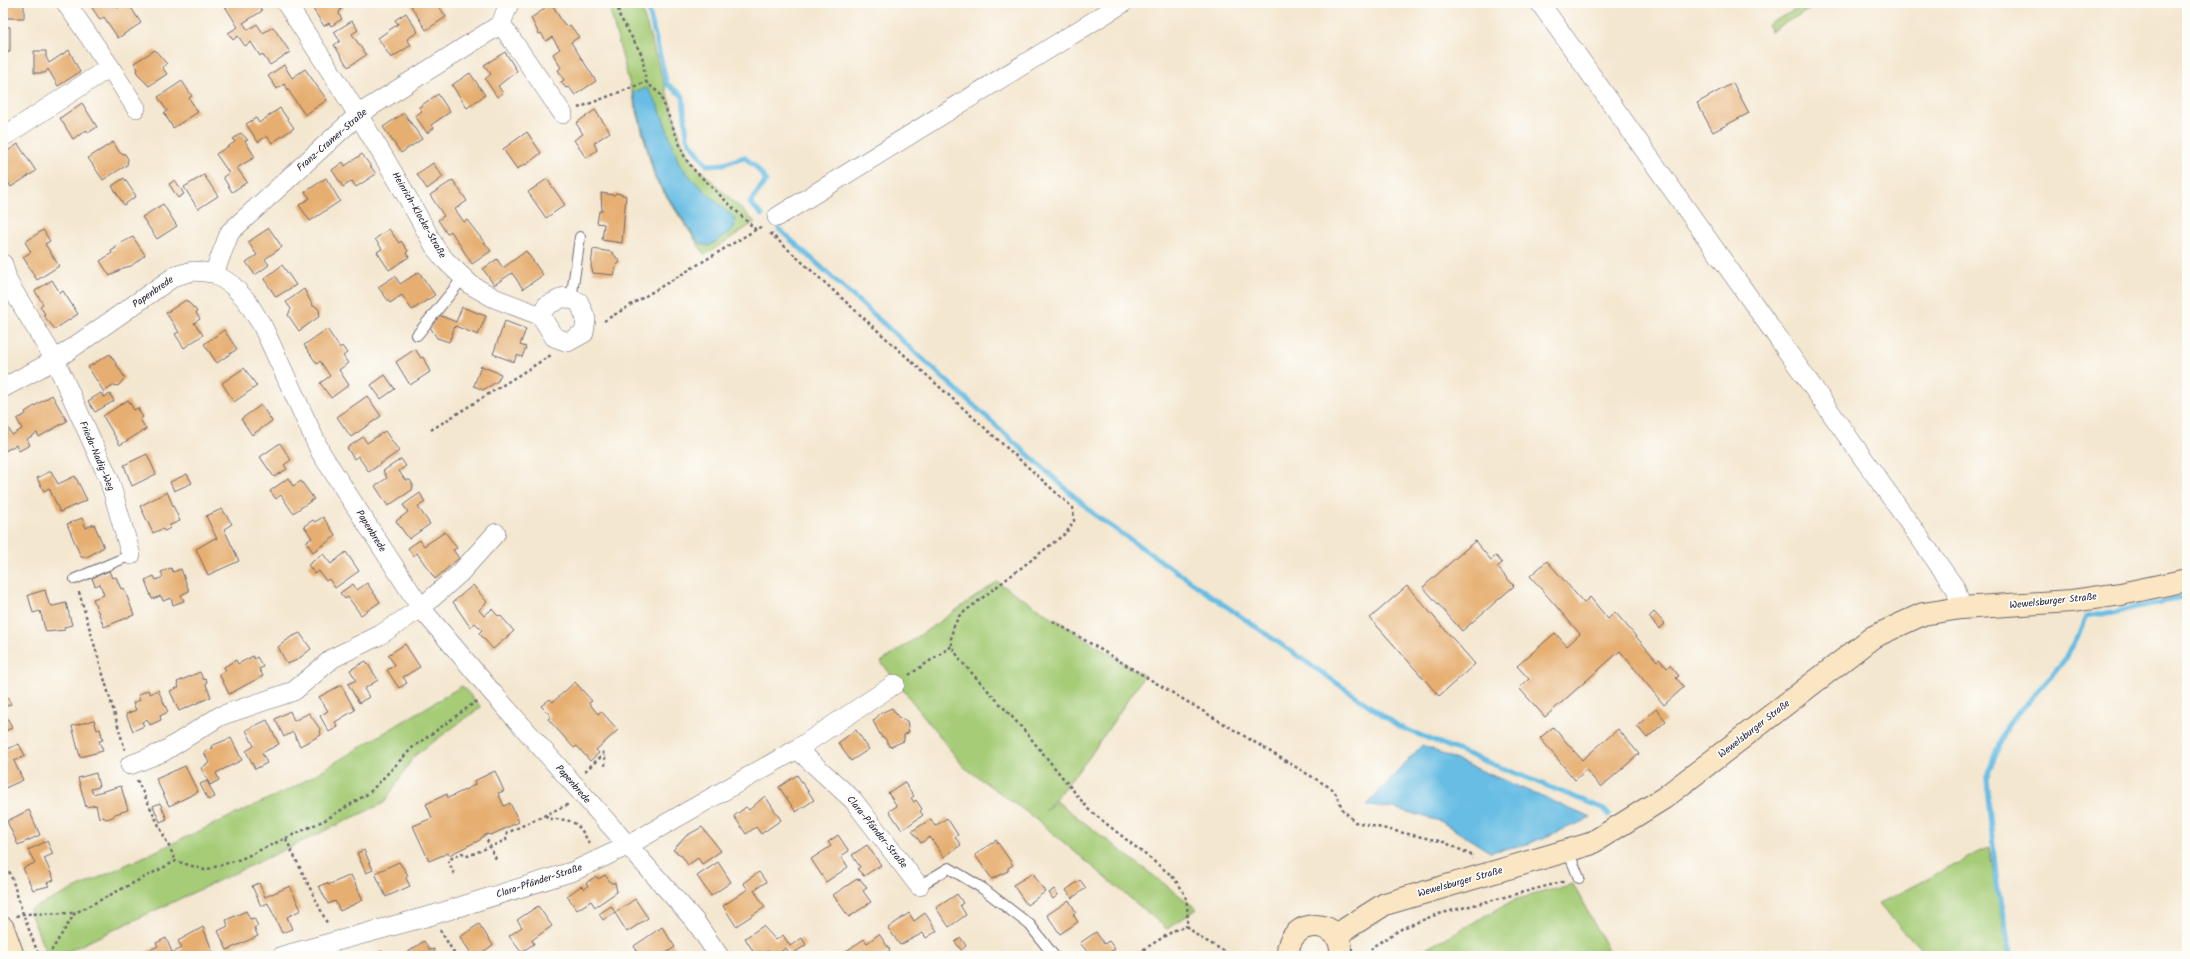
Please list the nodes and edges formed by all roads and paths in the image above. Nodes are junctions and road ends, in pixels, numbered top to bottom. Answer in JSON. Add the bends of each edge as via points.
{"nodes":[{"id":1,"x":66,"y":3,"type":"edge"},
{"id":2,"x":286,"y":3,"type":"edge"},
{"id":3,"x":509,"y":3,"type":"edge"},
{"id":4,"x":618,"y":3,"type":"edge"},
{"id":5,"x":1123,"y":3,"type":"edge"},
{"id":6,"x":1540,"y":3,"type":"edge"},
{"id":7,"x":501,"y":24,"type":"junction"},
{"id":8,"x":110,"y":67,"type":"junction"},
{"id":9,"x":646,"y":82,"type":"junction"},
{"id":10,"x":136,"y":108,"type":"dead end"},
{"id":11,"x":359,"y":114,"type":"junction"},
{"id":12,"x":563,"y":114,"type":"joint"},
{"id":13,"x":3,"y":137,"type":"edge"},
{"id":14,"x":769,"y":222,"type":"junction"},
{"id":15,"x":756,"y":230,"type":"junction"},
{"id":16,"x":580,"y":237,"type":"dead end"},
{"id":17,"x":3,"y":264,"type":"edge"},
{"id":18,"x":214,"y":273,"type":"junction"},
{"id":19,"x":463,"y":278,"type":"junction"},
{"id":20,"x":571,"y":300,"type":"junction"},
{"id":21,"x":541,"y":316,"type":"junction"},
{"id":22,"x":417,"y":336,"type":"dead end"},
{"id":23,"x":576,"y":337,"type":"junction"},
{"id":24,"x":55,"y":360,"type":"junction"},
{"id":25,"x":3,"y":388,"type":"edge"},
{"id":26,"x":431,"y":430,"type":"dead end"},
{"id":27,"x":496,"y":533,"type":"dead end"},
{"id":28,"x":131,"y":555,"type":"joint"},
{"id":29,"x":75,"y":578,"type":"joint"},
{"id":30,"x":2187,"y":580,"type":"edge"},
{"id":31,"x":420,"y":608,"type":"junction"},
{"id":32,"x":1962,"y":608,"type":"junction"},
{"id":33,"x":1053,"y":621,"type":"dead end"},
{"id":34,"x":952,"y":646,"type":"junction"},
{"id":35,"x":895,"y":684,"type":"joint"},
{"id":36,"x":479,"y":700,"type":"dead end"},
{"id":37,"x":797,"y":749,"type":"junction"},
{"id":38,"x":130,"y":765,"type":"junction"},
{"id":39,"x":605,"y":768,"type":"dead end"},
{"id":40,"x":582,"y":773,"type":"dead end"},
{"id":41,"x":570,"y":803,"type":"dead end"},
{"id":42,"x":546,"y":815,"type":"junction"},
{"id":43,"x":286,"y":840,"type":"junction"},
{"id":44,"x":487,"y":840,"type":"dead end"},
{"id":45,"x":627,"y":846,"type":"junction"},
{"id":46,"x":490,"y":847,"type":"junction"},
{"id":47,"x":1568,"y":852,"type":"junction"},
{"id":48,"x":496,"y":859,"type":"dead end"},
{"id":49,"x":598,"y":860,"type":"junction"},
{"id":50,"x":3,"y":861,"type":"edge"},
{"id":51,"x":176,"y":861,"type":"junction"},
{"id":52,"x":454,"y":874,"type":"dead end"},
{"id":53,"x":1479,"y":876,"type":"junction"},
{"id":54,"x":1579,"y":878,"type":"joint"},
{"id":55,"x":919,"y":886,"type":"joint"},
{"id":56,"x":75,"y":913,"type":"junction"},
{"id":57,"x":23,"y":914,"type":"junction"},
{"id":58,"x":433,"y":915,"type":"junction"},
{"id":59,"x":6,"y":924,"type":"edge"},
{"id":60,"x":1187,"y":926,"type":"junction"},
{"id":61,"x":1336,"y":935,"type":"junction"},
{"id":62,"x":336,"y":940,"type":"junction"},
{"id":63,"x":14,"y":956,"type":"edge"},
{"id":64,"x":39,"y":956,"type":"edge"},
{"id":65,"x":48,"y":956,"type":"edge"},
{"id":66,"x":282,"y":956,"type":"edge"},
{"id":67,"x":456,"y":956,"type":"edge"},
{"id":68,"x":720,"y":956,"type":"edge"},
{"id":69,"x":1054,"y":956,"type":"edge"},
{"id":70,"x":1133,"y":956,"type":"edge"},
{"id":71,"x":1233,"y":956,"type":"edge"},
{"id":72,"x":1288,"y":956,"type":"edge"},
{"id":73,"x":1341,"y":956,"type":"edge"},
{"id":74,"x":1370,"y":956,"type":"edge"}],
"edges":[{"from":1,"to":8,"type":"street"},
{"from":2,"to":11,"type":"street","name":"Heinrich-Klocke-Straße"},
{"from":3,"to":7,"type":"street"},
{"from":4,"to":9,"type":"path","via":[[619,15],[642,55]]},
{"from":5,"to":14,"type":"street"},
{"from":6,"to":32,"type":"street","via":[[1956,589]]},
{"from":7,"to":11,"type":"street","name":"Franz-Cramer-Straße"},
{"from":7,"to":12,"type":"street"},
{"from":8,"to":10,"type":"street"},
{"from":8,"to":13,"type":"street"},
{"from":9,"to":12,"type":"path"},
{"from":9,"to":15,"type":"path","via":[[660,94],[685,158],[695,171]]},
{"from":11,"to":18,"type":"street","name":"Franz-Cramer-Straße","via":[[230,232]]},
{"from":11,"to":19,"type":"street","name":"Heinrich-Klocke-Straße","via":[[396,174],[436,249]]},
{"from":14,"to":15,"type":"path"},
{"from":14,"to":34,"type":"path","via":[[1073,508],[1074,521],[1066,533],[959,616],[953,628]]},
{"from":15,"to":23,"type":"path"},
{"from":16,"to":20,"type":"lane"},
{"from":17,"to":24,"type":"street","name":"Frieda-Nadig-Weg","via":[[8,282]]},
{"from":18,"to":24,"type":"street","name":"Papenbrede","via":[[192,271],[175,276]]},
{"from":18,"to":31,"type":"street","name":"Papenbrede","via":[[232,285],[247,301],[263,327],[321,453]]},
{"from":19,"to":21,"type":"street","name":"Heinrich-Klocke-Straße","via":[[494,298]]},
{"from":19,"to":22,"type":"lane"},
{"from":20,"to":21,"type":"street","via":[[564,297],[546,306]]},
{"from":20,"to":23,"type":"street","via":[[579,302],[586,319]]},
{"from":21,"to":23,"type":"street","via":[[554,337]]},
{"from":23,"to":26,"type":"path"},
{"from":24,"to":25,"type":"street","name":"Papenbrede"},
{"from":24,"to":28,"type":"street","name":"Frieda-Nadig-Weg","via":[[109,480]]},
{"from":27,"to":31,"type":"street","via":[[460,573]]},
{"from":28,"to":29,"type":"lane"},
{"from":29,"to":38,"type":"path"},
{"from":30,"to":32,"type":"main road","name":"Wewelsburger Straße","via":[[2121,594]]},
{"from":31,"to":38,"type":"street","via":[[380,635],[333,658],[294,691],[220,716],[163,752]]},
{"from":31,"to":45,"type":"street","name":"Papenbrede"},
{"from":32,"to":47,"type":"main road","name":"Wewelsburger Straße","via":[[1923,614],[1873,637],[1664,798],[1590,844]]},
{"from":33,"to":53,"type":"path","via":[[1334,790],[1343,810],[1356,822],[1444,842],[1471,855]]},
{"from":34,"to":35,"type":"path"},
{"from":34,"to":60,"type":"path","via":[[960,660],[1024,730],[1089,810],[1171,875],[1182,888],[1188,902]]},
{"from":35,"to":37,"type":"street","name":"Clara-Pfänder-Straße"},
{"from":36,"to":43,"type":"path","via":[[412,748],[369,793],[326,820]]},
{"from":37,"to":45,"type":"street","name":"Clara-Pfänder-Straße"},
{"from":37,"to":55,"type":"street","name":"Clara-Pfänder-Straße","via":[[853,800]]},
{"from":38,"to":51,"type":"path"},
{"from":39,"to":40,"type":"path","via":[[603,753]]},
{"from":41,"to":42,"type":"path"},
{"from":42,"to":46,"type":"path","via":[[507,833],[506,840]]},
{"from":42,"to":49,"type":"path","via":[[548,819],[569,819],[574,822],[582,829]]},
{"from":43,"to":51,"type":"path","via":[[241,859],[205,870]]},
{"from":43,"to":62,"type":"path"},
{"from":44,"to":46,"type":"path"},
{"from":45,"to":49,"type":"street","name":"Clara-Pfänder-Straße"},
{"from":45,"to":68,"type":"street","name":"Papenbrede","via":[[695,921]]},
{"from":46,"to":48,"type":"path"},
{"from":46,"to":52,"type":"path","via":[[468,856],[462,854],[448,860]]},
{"from":47,"to":53,"type":"main road","name":"Wewelsburger Straße"},
{"from":47,"to":54,"type":"lane"},
{"from":49,"to":58,"type":"street","name":"Clara-Pfänder-Straße","via":[[574,871]]},
{"from":50,"to":57,"type":"path","via":[[11,875]]},
{"from":51,"to":56,"type":"path"},
{"from":53,"to":61,"type":"main road","name":"Wewelsburger Straße","via":[[1385,904]]},
{"from":54,"to":74,"type":"path","via":[[1435,916],[1403,928],[1372,947]]},
{"from":55,"to":69,"type":"lane","via":[[949,868],[982,888],[1030,925]]},
{"from":56,"to":57,"type":"path"},
{"from":56,"to":65,"type":"path"},
{"from":57,"to":59,"type":"path"},
{"from":57,"to":64,"type":"path"},
{"from":58,"to":62,"type":"street","name":"Clara-Pfänder-Straße"},
{"from":58,"to":67,"type":"path"},
{"from":59,"to":63,"type":"main road"},
{"from":60,"to":70,"type":"path","via":[[1175,930]]},
{"from":60,"to":71,"type":"path","via":[[1199,937]]},
{"from":61,"to":72,"type":"main road","via":[[1325,927],[1312,925],[1299,930],[1290,940]]},
{"from":61,"to":73,"type":"main road","via":[[1342,949]]},
{"from":62,"to":66,"type":"street","name":"Clara-Pfänder-Straße"}]}
